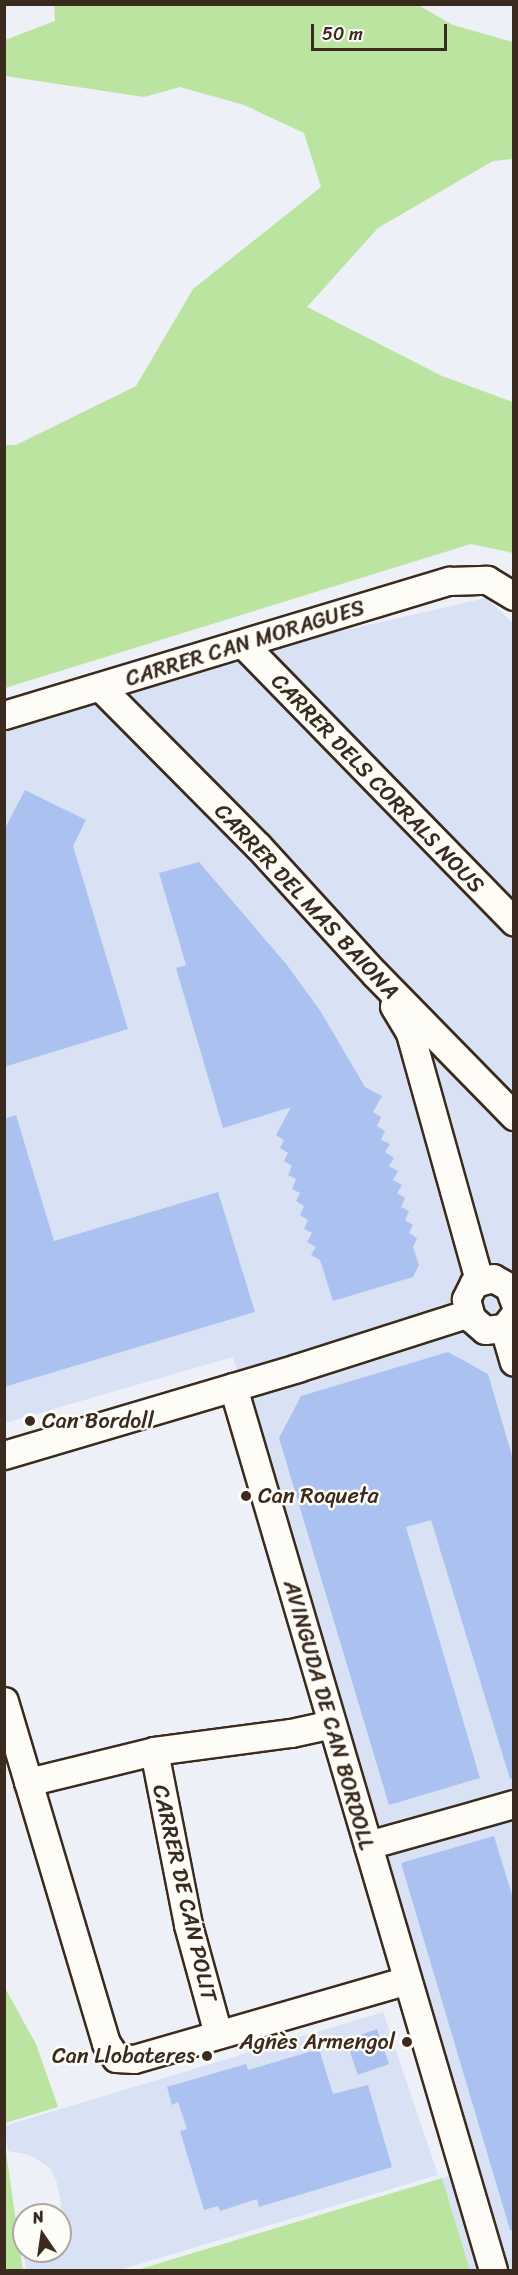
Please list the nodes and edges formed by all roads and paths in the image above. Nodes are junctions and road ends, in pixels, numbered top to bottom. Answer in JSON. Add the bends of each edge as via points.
{"nodes":[{"id":1,"x":513,"y":596,"type":"edge"},
{"id":2,"x":243,"y":644,"type":"junction"},
{"id":3,"x":100,"y":687,"type":"junction"},
{"id":4,"x":4,"y":715,"type":"edge"},
{"id":5,"x":513,"y":922,"type":"edge"},
{"id":6,"x":375,"y":974,"type":"junction"},
{"id":7,"x":513,"y":1116,"type":"edge"},
{"id":8,"x":479,"y":1280,"type":"junction"},
{"id":9,"x":513,"y":1300,"type":"edge"},
{"id":10,"x":469,"y":1314,"type":"junction"},
{"id":11,"x":508,"y":1322,"type":"edge"},
{"id":12,"x":513,"y":1362,"type":"edge"},
{"id":13,"x":233,"y":1388,"type":"junction"},
{"id":14,"x":4,"y":1455,"type":"edge"},
{"id":15,"x":4,"y":1701,"type":"edge"},
{"id":16,"x":332,"y":1724,"type":"junction"},
{"id":17,"x":154,"y":1750,"type":"junction"},
{"id":18,"x":28,"y":1782,"type":"junction"},
{"id":19,"x":513,"y":1804,"type":"edge"},
{"id":20,"x":368,"y":1845,"type":"junction"},
{"id":21,"x":407,"y":1980,"type":"junction"},
{"id":22,"x":218,"y":2034,"type":"junction"},
{"id":23,"x":493,"y":2271,"type":"edge"}],
"edges":[{"from":1,"to":2,"type":"street","name":"CARRER CAN MORAGUES","via":[[487,580],[449,581]]},
{"from":2,"to":3,"type":"street","name":"CARRER CAN MORAGUES"},
{"from":2,"to":5,"type":"street","name":"CARRER DELS CORRALS NOUS"},
{"from":3,"to":4,"type":"street","name":"CARRER CAN MORAGUES"},
{"from":3,"to":6,"type":"street","name":"CARRER DEL MAS BAIONA","via":[[258,846]]},
{"from":6,"to":7,"type":"street","name":"CARRER DEL MAS BAIONA"},
{"from":6,"to":8,"type":"street","via":[[410,1033]]},
{"from":8,"to":9,"type":"street","via":[[499,1280],[509,1287]]},
{"from":8,"to":10,"type":"street","via":[[466,1299]]},
{"from":10,"to":11,"type":"street","via":[[486,1330]]},
{"from":10,"to":13,"type":"street"},
{"from":11,"to":12,"type":"street"},
{"from":13,"to":14,"type":"street"},
{"from":13,"to":16,"type":"street","name":"AVINGUDA DE CAN BORDOLL"},
{"from":15,"to":18,"type":"street"},
{"from":16,"to":17,"type":"street"},
{"from":16,"to":20,"type":"street","name":"AVINGUDA DE CAN BORDOLL"},
{"from":17,"to":18,"type":"street"},
{"from":17,"to":22,"type":"street","name":"CARRER DE CAN POLIT","via":[[188,1925]]},
{"from":18,"to":22,"type":"street","via":[[105,2043],[116,2058],[134,2059]]},
{"from":19,"to":20,"type":"street"},
{"from":20,"to":21,"type":"street","name":"AVINGUDA DE CAN BORDOLL"},
{"from":21,"to":22,"type":"street"},
{"from":21,"to":23,"type":"street","name":"AVINGUDA DE CAN BORDOLL"}]}
